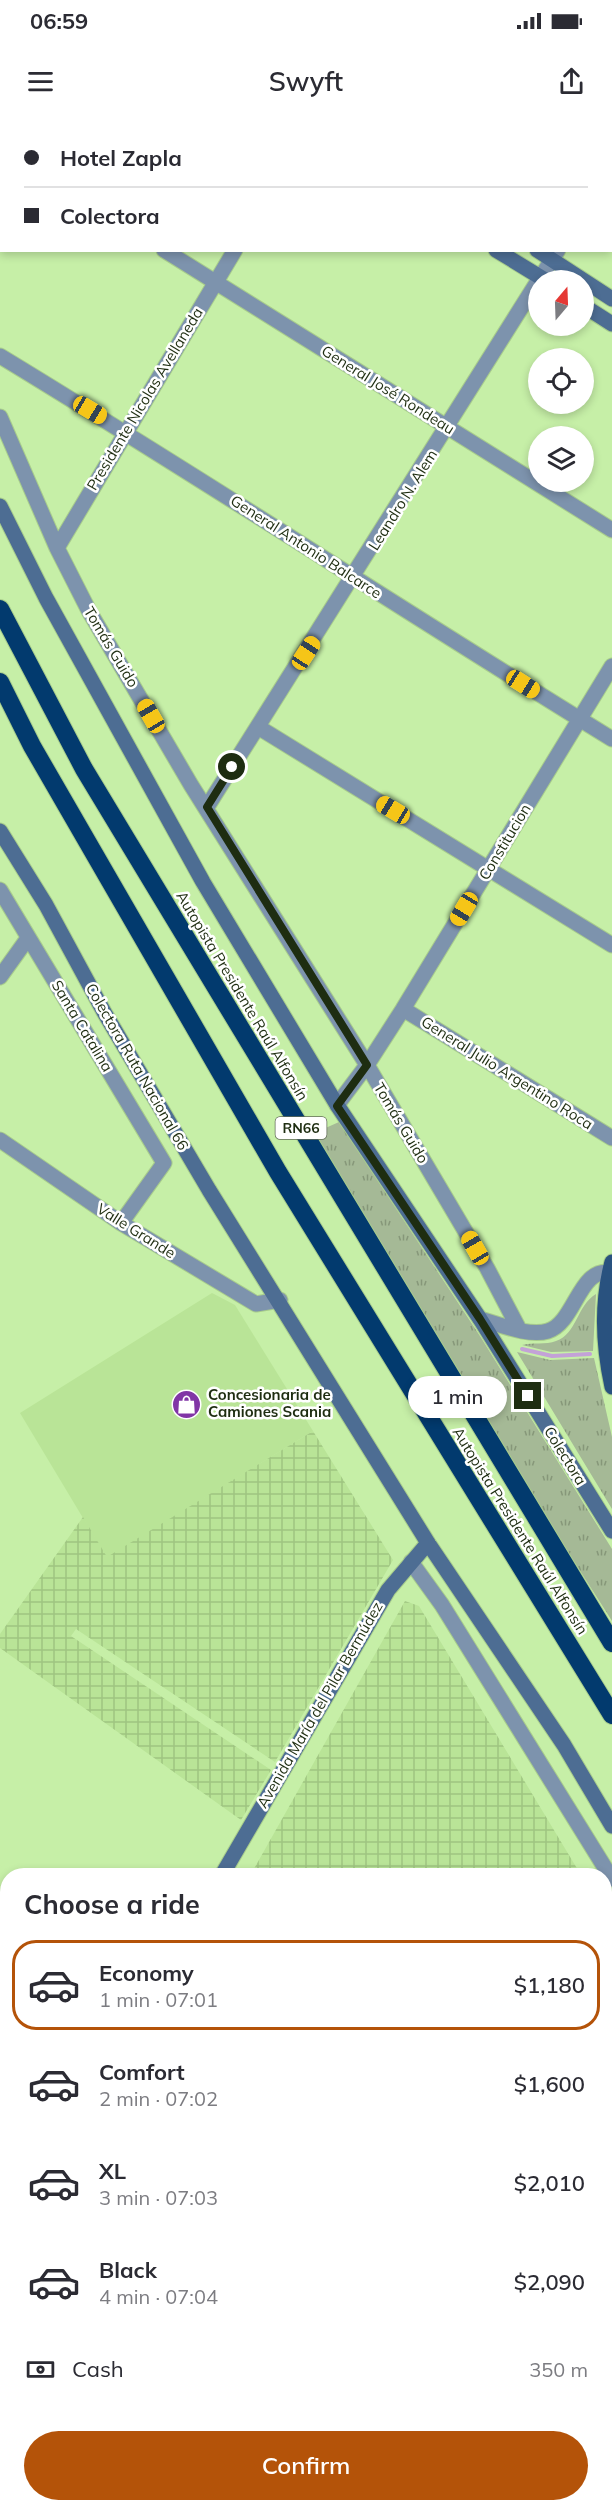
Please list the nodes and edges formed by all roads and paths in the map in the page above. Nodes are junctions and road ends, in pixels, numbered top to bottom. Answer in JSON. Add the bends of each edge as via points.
{"nodes":[{"id":1,"x":167,"y":252,"type":"edge"},
{"id":2,"x":234,"y":252,"type":"edge"},
{"id":3,"x":499,"y":252,"type":"edge"},
{"id":4,"x":555,"y":255,"type":"edge"},
{"id":5,"x":547,"y":270,"type":"edge"},
{"id":6,"x":528,"y":271,"type":"edge"},
{"id":7,"x":214,"y":282,"type":"junction"},
{"id":8,"x":612,"y":298,"type":"edge"},
{"id":9,"x":528,"y":301,"type":"edge"},
{"id":10,"x":594,"y":312,"type":"edge"},
{"id":11,"x":612,"y":324,"type":"edge"},
{"id":12,"x":0,"y":356,"type":"edge"},
{"id":13,"x":0,"y":417,"type":"edge"},
{"id":14,"x":448,"y":428,"type":"junction"},
{"id":15,"x":125,"y":432,"type":"junction"},
{"id":16,"x":0,"y":506,"type":"edge"},
{"id":17,"x":612,"y":530,"type":"edge"},
{"id":18,"x":57,"y":548,"type":"junction"},
{"id":19,"x":354,"y":578,"type":"junction"},
{"id":20,"x":0,"y":609,"type":"edge"},
{"id":21,"x":612,"y":666,"type":"edge"},
{"id":22,"x":0,"y":682,"type":"edge"},
{"id":23,"x":579,"y":719,"type":"junction"},
{"id":24,"x":258,"y":727,"type":"junction"},
{"id":25,"x":612,"y":739,"type":"edge"},
{"id":26,"x":207,"y":807,"type":"junction"},
{"id":27,"x":0,"y":831,"type":"edge"},
{"id":28,"x":489,"y":869,"type":"junction"},
{"id":29,"x":0,"y":890,"type":"edge"},
{"id":30,"x":28,"y":938,"type":"junction"},
{"id":31,"x":612,"y":945,"type":"edge"},
{"id":32,"x":0,"y":976,"type":"edge"},
{"id":33,"x":403,"y":1009,"type":"junction"},
{"id":34,"x":367,"y":1065,"type":"junction"},
{"id":35,"x":337,"y":1106,"type":"junction"},
{"id":36,"x":612,"y":1138,"type":"edge"},
{"id":37,"x":0,"y":1140,"type":"edge"},
{"id":38,"x":121,"y":1223,"type":"junction"},
{"id":39,"x":611,"y":1269,"type":"edge"},
{"id":40,"x":280,"y":1300,"type":"junction"},
{"id":41,"x":480,"y":1319,"type":"junction"},
{"id":42,"x":519,"y":1329,"type":"junction"},
{"id":43,"x":612,"y":1387,"type":"edge"},
{"id":44,"x":612,"y":1531,"type":"edge"},
{"id":45,"x":428,"y":1543,"type":"junction"},
{"id":46,"x":411,"y":1562,"type":"junction"},
{"id":47,"x":612,"y":1643,"type":"edge"},
{"id":48,"x":612,"y":1715,"type":"edge"},
{"id":49,"x":612,"y":1826,"type":"edge"},
{"id":50,"x":226,"y":1868,"type":"edge"},
{"id":51,"x":605,"y":1868,"type":"edge"}],
"edges":[{"from":1,"to":7,"type":"street","name":"General José Rondeau"},
{"from":2,"to":7,"type":"street","name":"Presidente Nicolas Avellaneda"},
{"from":3,"to":6,"type":"street"},
{"from":4,"to":5,"type":"street","name":"Leandro N. Alem"},
{"from":4,"to":8,"type":"street"},
{"from":7,"to":14,"type":"street","name":"General José Rondeau"},
{"from":7,"to":15,"type":"street","name":"Presidente Nicolas Avellaneda"},
{"from":9,"to":14,"type":"street","name":"Leandro N. Alem"},
{"from":10,"to":11,"type":"street"},
{"from":12,"to":15,"type":"street","name":"General Antonio Balcarce"},
{"from":13,"to":18,"type":"street","name":"Tomás Guido"},
{"from":14,"to":17,"type":"street","name":"General José Rondeau"},
{"from":14,"to":19,"type":"street","name":"Leandro N. Alem"},
{"from":15,"to":18,"type":"street","name":"Presidente Nicolas Avellaneda"},
{"from":15,"to":19,"type":"street","name":"General Antonio Balcarce"},
{"from":16,"to":35,"type":"street","name":"Colectora","via":[[46,598],[203,882]]},
{"from":18,"to":26,"type":"street","name":"Tomás Guido","via":[[89,612]]},
{"from":19,"to":23,"type":"street","name":"General Antonio Balcarce"},
{"from":19,"to":24,"type":"street","name":"Leandro N. Alem"},
{"from":20,"to":47,"type":"highway","name":"Autopista Presidente Raúl Alfonsín","number":"RN66","via":[[84,769]]},
{"from":21,"to":23,"type":"street","name":"Constitucion"},
{"from":22,"to":48,"type":"highway","name":"Autopista Presidente Raúl Alfonsín","number":"RN66","via":[[32,746],[278,1172]]},
{"from":23,"to":25,"type":"street","name":"General Antonio Balcarce"},
{"from":23,"to":28,"type":"street","name":"Constitucion"},
{"from":24,"to":26,"type":"street","name":"Leandro N. Alem"},
{"from":24,"to":28,"type":"street"},
{"from":26,"to":34,"type":"street","name":"Tomás Guido"},
{"from":27,"to":40,"type":"street","name":"Colectora Ruta Nacional 66","via":[[46,905],[151,1094]]},
{"from":28,"to":31,"type":"street"},
{"from":28,"to":33,"type":"street","name":"Constitucion"},
{"from":29,"to":30,"type":"street","name":"Santa Catalina"},
{"from":30,"to":32,"type":"street"},
{"from":30,"to":38,"type":"street","name":"Santa Catalina","via":[[164,1163]]},
{"from":33,"to":34,"type":"street","name":"Constitucion"},
{"from":33,"to":36,"type":"street","name":"General Julio Argentino Roca"},
{"from":34,"to":35,"type":"street","name":"Constitucion"},
{"from":34,"to":42,"type":"street","name":"Tomás Guido"},
{"from":35,"to":41,"type":"street","name":"Colectora"},
{"from":37,"to":38,"type":"street","name":"Valle Grande"},
{"from":38,"to":40,"type":"street","name":"Valle Grande","via":[[256,1304]]},
{"from":39,"to":42,"type":"street","via":[[590,1279],[571,1309],[550,1330]]},
{"from":39,"to":43,"type":"main road","via":[[604,1336]]},
{"from":40,"to":45,"type":"street","name":"Colectora Ruta Nacional 66"},
{"from":41,"to":42,"type":"street"},
{"from":41,"to":44,"type":"street","name":"Colectora"},
{"from":45,"to":46,"type":"street","name":"Avenida María del Pilar Bermúdez"},
{"from":45,"to":49,"type":"street","name":"Colectora Ruta Nacional 66","via":[[564,1745]]},
{"from":46,"to":50,"type":"street","name":"Avenida María del Pilar Bermúdez","via":[[388,1590]]},
{"from":46,"to":51,"type":"street","via":[[442,1605]]}]}
